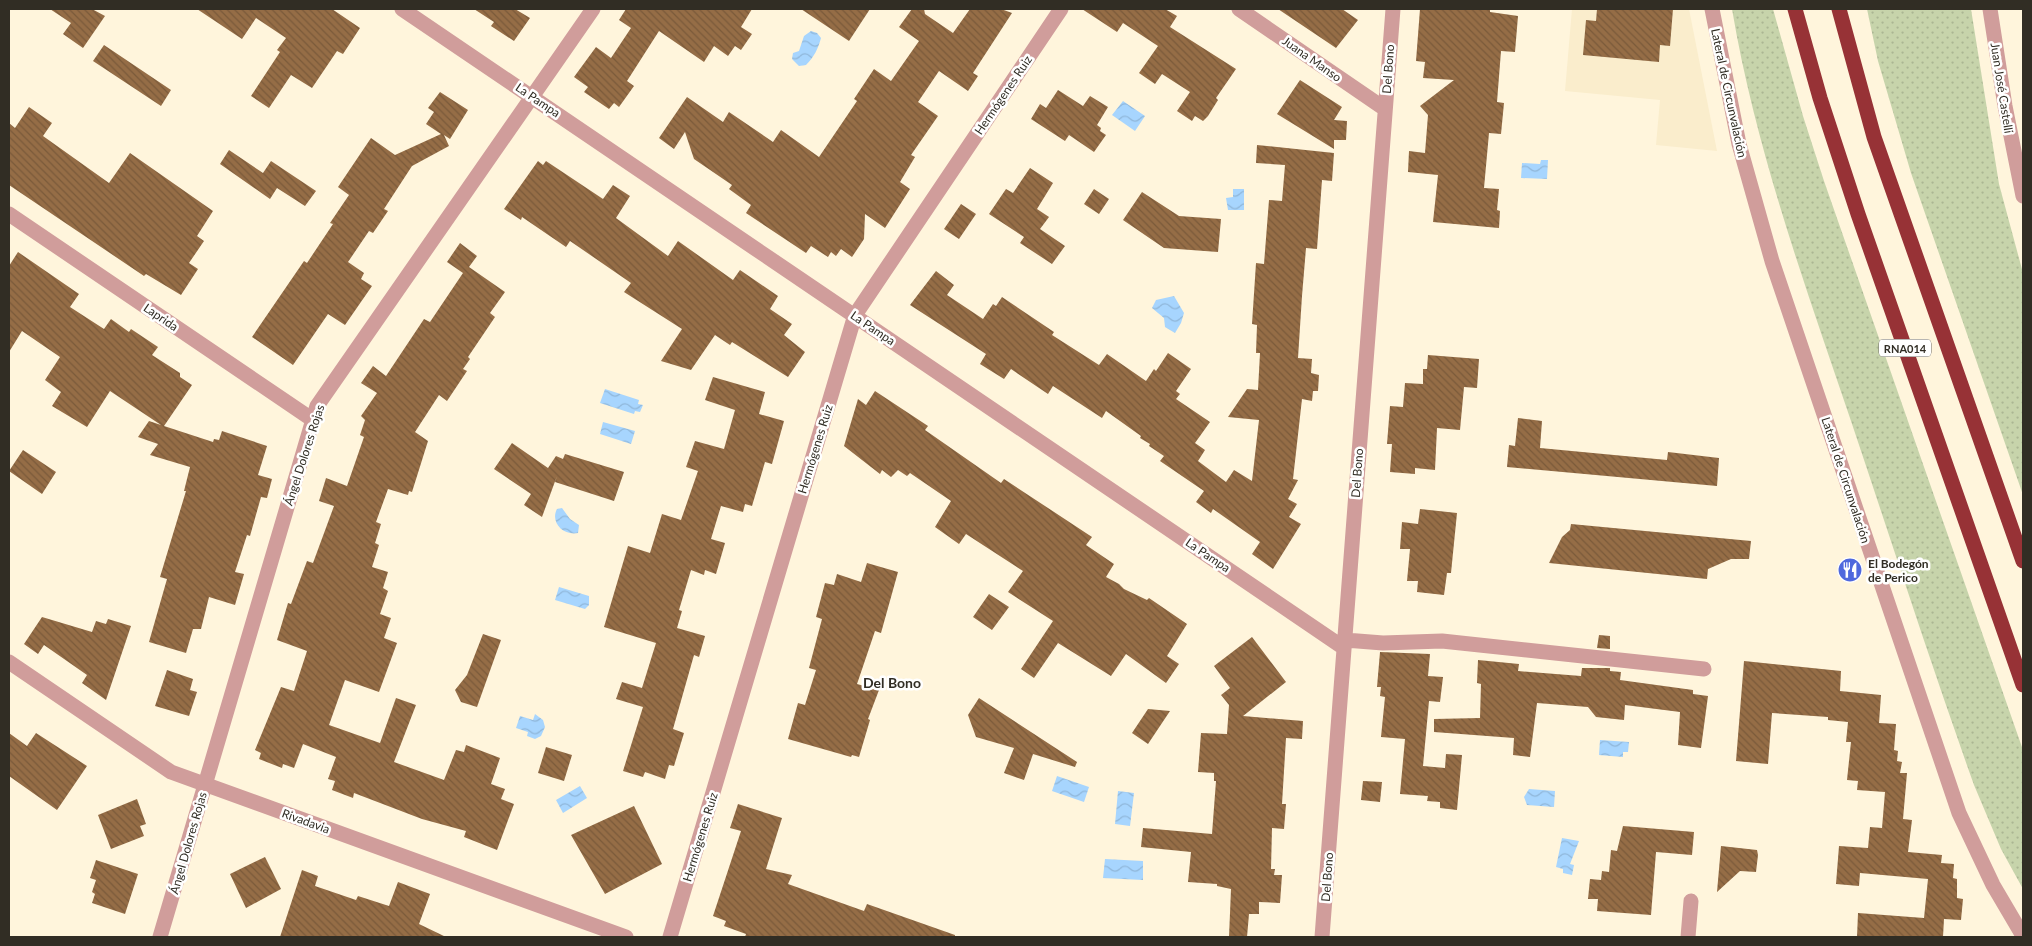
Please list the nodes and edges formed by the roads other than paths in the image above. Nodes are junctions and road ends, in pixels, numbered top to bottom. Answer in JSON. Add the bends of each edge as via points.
{"nodes":[{"id":1,"x":402,"y":9,"type":"edge"},
{"id":2,"x":593,"y":9,"type":"edge"},
{"id":3,"x":1061,"y":9,"type":"edge"},
{"id":4,"x":1239,"y":9,"type":"edge"},
{"id":5,"x":1393,"y":9,"type":"edge"},
{"id":6,"x":1712,"y":9,"type":"edge"},
{"id":7,"x":1795,"y":9,"type":"edge"},
{"id":8,"x":1839,"y":9,"type":"edge"},
{"id":9,"x":1990,"y":9,"type":"edge"},
{"id":10,"x":532,"y":96,"type":"junction"},
{"id":11,"x":1385,"y":109,"type":"junction"},
{"id":12,"x":2023,"y":196,"type":"edge"},
{"id":13,"x":9,"y":214,"type":"edge"},
{"id":14,"x":855,"y":316,"type":"junction"},
{"id":15,"x":313,"y":420,"type":"junction"},
{"id":16,"x":2023,"y":561,"type":"edge"},
{"id":17,"x":1344,"y":644,"type":"junction"},
{"id":18,"x":9,"y":662,"type":"edge"},
{"id":19,"x":1704,"y":669,"type":"dead end"},
{"id":20,"x":2023,"y":684,"type":"edge"},
{"id":21,"x":205,"y":784,"type":"junction"},
{"id":22,"x":1691,"y":901,"type":"dead end"},
{"id":23,"x":2023,"y":936,"type":"edge"},
{"id":24,"x":160,"y":937,"type":"edge"},
{"id":25,"x":626,"y":937,"type":"edge"},
{"id":26,"x":670,"y":937,"type":"edge"},
{"id":27,"x":1322,"y":937,"type":"edge"},
{"id":28,"x":1688,"y":937,"type":"edge"}],
"edges":[{"from":1,"to":10,"type":"street","name":"La Pampa"},
{"from":2,"to":10,"type":"street","name":"Ángel Dolores Rojas"},
{"from":3,"to":14,"type":"street","name":"Hermógenes Ruiz"},
{"from":4,"to":11,"type":"street","name":"Juana Manso"},
{"from":5,"to":11,"type":"street","name":"Del Bono"},
{"from":6,"to":23,"type":"street","name":"Lateral de Circunvalación","via":[[1744,160],[1785,300],[1959,813],[1993,885]]},
{"from":7,"to":20,"type":"highway","number":"RNA014","via":[[1858,214]]},
{"from":8,"to":16,"type":"highway","number":"RNA014","via":[[1874,136]]},
{"from":9,"to":12,"type":"street","name":"Juan José Castelli","via":[[2004,106]]},
{"from":10,"to":14,"type":"street","name":"La Pampa"},
{"from":10,"to":15,"type":"street","name":"Ángel Dolores Rojas","via":[[317,406]]},
{"from":11,"to":17,"type":"street","name":"Del Bono"},
{"from":13,"to":15,"type":"street","name":"Laprida"},
{"from":14,"to":17,"type":"street","name":"La Pampa"},
{"from":14,"to":26,"type":"street","name":"Hermógenes Ruiz"},
{"from":15,"to":21,"type":"street","name":"Ángel Dolores Rojas"},
{"from":17,"to":19,"type":"street","via":[[1442,641]]},
{"from":17,"to":27,"type":"street","name":"Del Bono"},
{"from":18,"to":21,"type":"street","name":"Rivadavia","via":[[171,772]]},
{"from":21,"to":24,"type":"street","name":"Ángel Dolores Rojas"},
{"from":21,"to":25,"type":"street","name":"Rivadavia"},
{"from":22,"to":28,"type":"street"}]}
